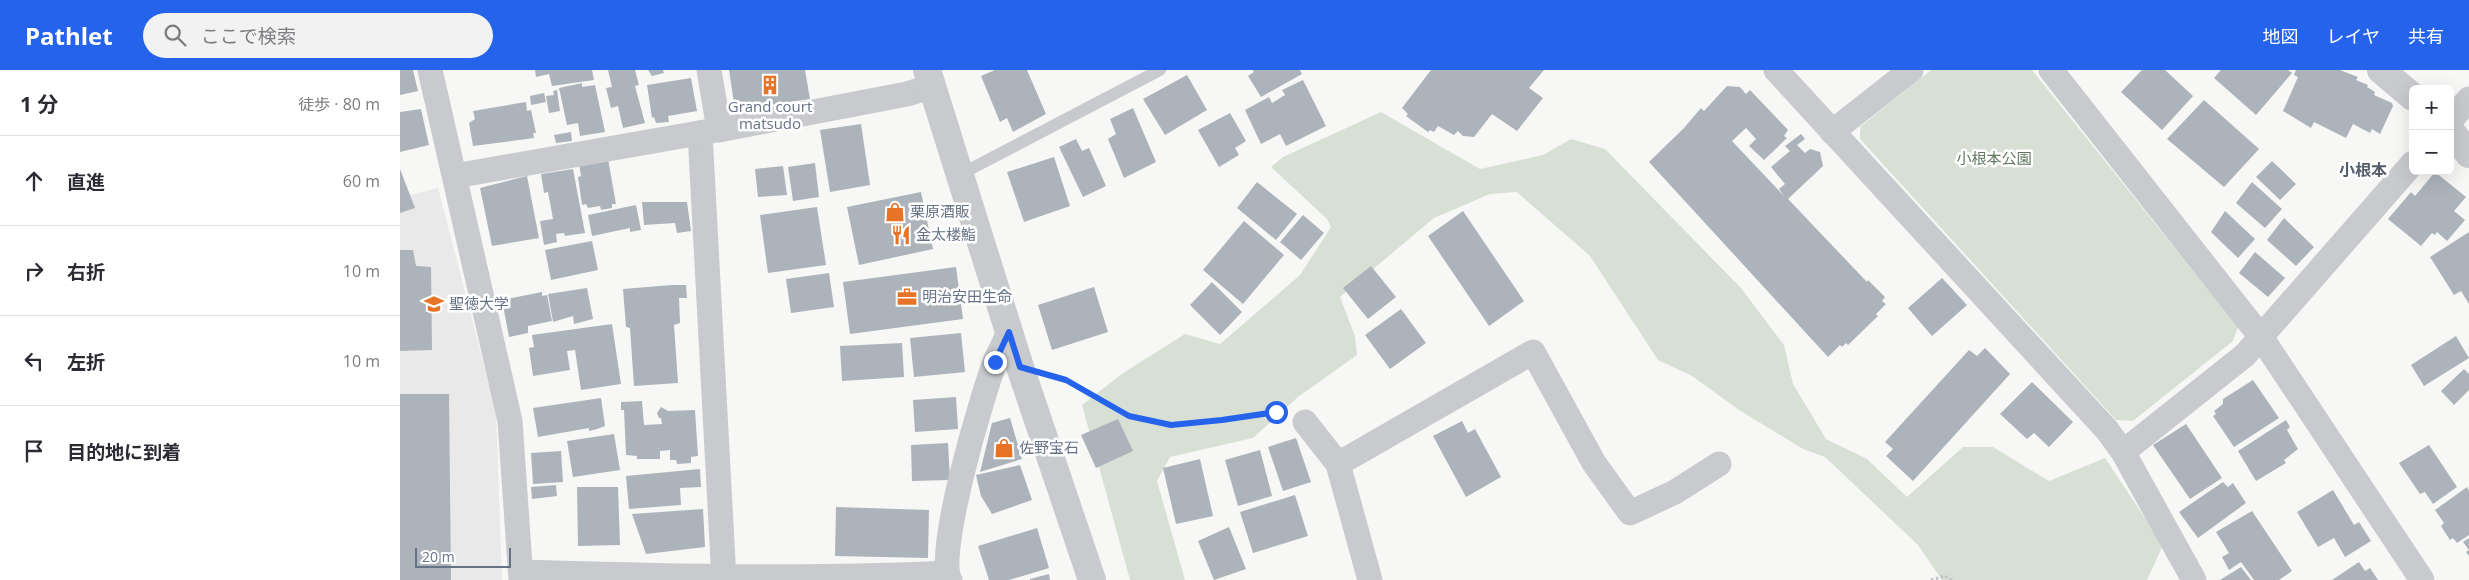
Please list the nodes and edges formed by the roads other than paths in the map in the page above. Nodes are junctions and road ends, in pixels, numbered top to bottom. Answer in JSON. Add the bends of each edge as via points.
{"nodes":[{"id":1,"x":430,"y":70,"type":"edge"},
{"id":2,"x":709,"y":70,"type":"edge"},
{"id":3,"x":1160,"y":70,"type":"edge"},
{"id":4,"x":1776,"y":70,"type":"edge"},
{"id":5,"x":1911,"y":70,"type":"edge"},
{"id":6,"x":2051,"y":70,"type":"edge"},
{"id":7,"x":2381,"y":70,"type":"edge"},
{"id":8,"x":930,"y":78,"type":"edge"},
{"id":9,"x":2409,"y":94,"type":"edge"},
{"id":10,"x":2469,"y":100,"type":"edge"},
{"id":11,"x":2454,"y":117,"type":"edge"},
{"id":12,"x":709,"y":132,"type":"junction"},
{"id":13,"x":1832,"y":132,"type":"junction"},
{"id":14,"x":2454,"y":135,"type":"edge"},
{"id":15,"x":2469,"y":154,"type":"edge"},
{"id":16,"x":2409,"y":168,"type":"edge"},
{"id":17,"x":961,"y":174,"type":"junction"},
{"id":18,"x":454,"y":176,"type":"junction"},
{"id":19,"x":1009,"y":332,"type":"junction"},
{"id":20,"x":2261,"y":337,"type":"junction"},
{"id":21,"x":1305,"y":422,"type":"road end"},
{"id":22,"x":2123,"y":452,"type":"junction"},
{"id":23,"x":1338,"y":464,"type":"junction"},
{"id":24,"x":1719,"y":464,"type":"dead end"},
{"id":25,"x":521,"y":576,"type":"edge"},
{"id":26,"x":948,"y":577,"type":"edge"},
{"id":27,"x":724,"y":579,"type":"edge"},
{"id":28,"x":1092,"y":580,"type":"edge"},
{"id":29,"x":1370,"y":580,"type":"edge"},
{"id":30,"x":2194,"y":580,"type":"edge"},
{"id":31,"x":2422,"y":580,"type":"edge"}],
"edges":[{"from":1,"to":18,"type":"street"},
{"from":2,"to":12,"type":"street"},
{"from":3,"to":17,"type":"lane"},
{"from":4,"to":13,"type":"street"},
{"from":5,"to":13,"type":"street"},
{"from":6,"to":20,"type":"street"},
{"from":7,"to":9,"type":"street"},
{"from":8,"to":12,"type":"street","via":[[907,94]]},
{"from":8,"to":17,"type":"street"},
{"from":10,"to":11,"type":"street"},
{"from":12,"to":18,"type":"street"},
{"from":12,"to":27,"type":"street"},
{"from":13,"to":22,"type":"street","via":[[2107,430]]},
{"from":14,"to":15,"type":"street"},
{"from":16,"to":20,"type":"street"},
{"from":17,"to":19,"type":"street"},
{"from":18,"to":25,"type":"street","via":[[510,421]]},
{"from":19,"to":26,"type":"street","via":[[995,362],[970,444],[948,546]]},
{"from":19,"to":28,"type":"street"},
{"from":20,"to":22,"type":"street","via":[[2245,355]]},
{"from":20,"to":31,"type":"street"},
{"from":21,"to":23,"type":"street"},
{"from":22,"to":30,"type":"street"},
{"from":23,"to":24,"type":"street","via":[[1533,352],[1594,463],[1630,513],[1675,492]]},
{"from":23,"to":29,"type":"street"},
{"from":25,"to":27,"type":"street"},
{"from":26,"to":27,"type":"street"}]}
